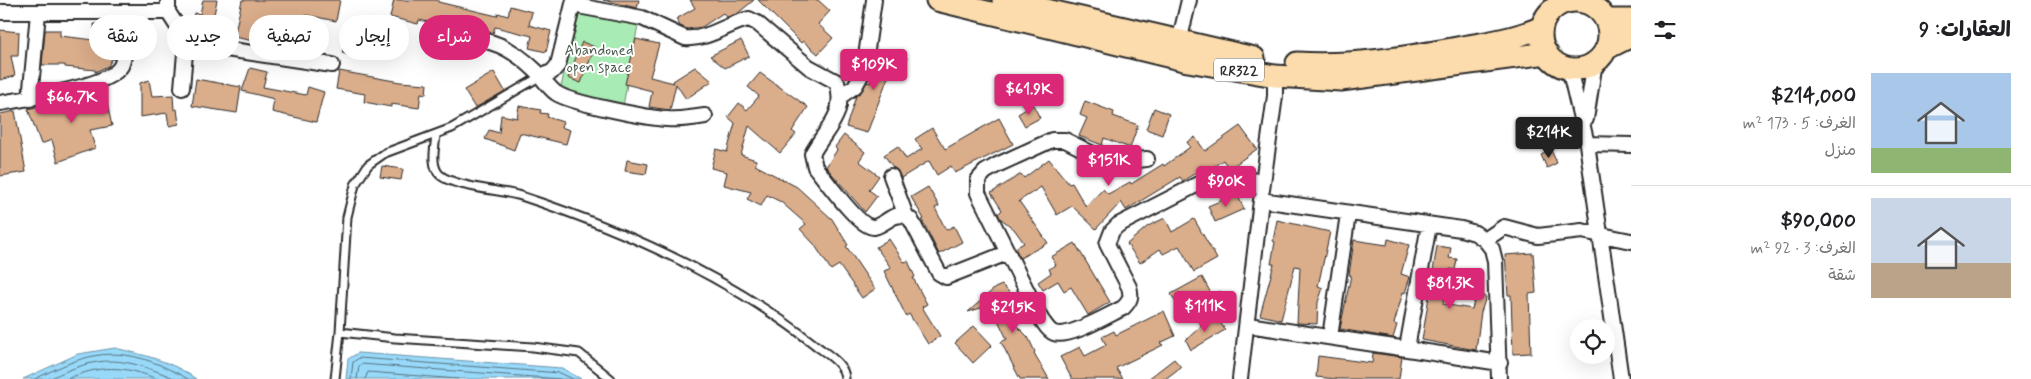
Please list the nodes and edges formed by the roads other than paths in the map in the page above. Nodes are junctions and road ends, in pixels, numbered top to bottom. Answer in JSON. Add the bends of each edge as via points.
{"nodes":[{"id":1,"x":874,"y":0,"type":"edge"},
{"id":2,"x":937,"y":0,"type":"edge"},
{"id":3,"x":1003,"y":0,"type":"edge"},
{"id":4,"x":1189,"y":0,"type":"edge"},
{"id":5,"x":1589,"y":2,"type":"edge"},
{"id":6,"x":574,"y":3,"type":"edge"},
{"id":7,"x":1559,"y":3,"type":"edge"},
{"id":8,"x":168,"y":6,"type":"edge"},
{"id":9,"x":0,"y":12,"type":"edge"},
{"id":10,"x":125,"y":12,"type":"junction"},
{"id":11,"x":38,"y":13,"type":"junction"},
{"id":12,"x":1606,"y":20,"type":"junction"},
{"id":13,"x":1631,"y":20,"type":"edge"},
{"id":14,"x":1542,"y":27,"type":"junction"},
{"id":15,"x":1631,"y":36,"type":"edge"},
{"id":16,"x":490,"y":41,"type":"edge"},
{"id":17,"x":1180,"y":42,"type":"junction"},
{"id":18,"x":239,"y":51,"type":"edge"},
{"id":19,"x":1547,"y":53,"type":"junction"},
{"id":20,"x":1601,"y":55,"type":"junction"},
{"id":21,"x":184,"y":60,"type":"edge"},
{"id":22,"x":332,"y":65,"type":"dead end"},
{"id":23,"x":1569,"y":68,"type":"junction"},
{"id":24,"x":541,"y":76,"type":"junction"},
{"id":25,"x":1275,"y":76,"type":"junction"},
{"id":26,"x":182,"y":88,"type":"dead end"},
{"id":27,"x":841,"y":96,"type":"junction"},
{"id":28,"x":30,"y":99,"type":"junction"},
{"id":29,"x":0,"y":103,"type":"edge"},
{"id":30,"x":705,"y":116,"type":"dead end"},
{"id":31,"x":436,"y":135,"type":"junction"},
{"id":32,"x":1586,"y":138,"type":"junction"},
{"id":33,"x":1631,"y":145,"type":"edge"},
{"id":34,"x":1147,"y":159,"type":"dead end"},
{"id":35,"x":891,"y":176,"type":"dead end"},
{"id":36,"x":1263,"y":182,"type":"junction"},
{"id":37,"x":1261,"y":200,"type":"junction"},
{"id":38,"x":1348,"y":214,"type":"junction"},
{"id":39,"x":906,"y":216,"type":"junction"},
{"id":40,"x":1429,"y":225,"type":"junction"},
{"id":41,"x":1599,"y":235,"type":"junction"},
{"id":42,"x":1485,"y":240,"type":"junction"},
{"id":43,"x":1631,"y":241,"type":"edge"},
{"id":44,"x":1007,"y":253,"type":"junction"},
{"id":45,"x":1248,"y":325,"type":"junction"},
{"id":46,"x":340,"y":332,"type":"junction"},
{"id":47,"x":1330,"y":337,"type":"junction"},
{"id":48,"x":1407,"y":348,"type":"junction"},
{"id":49,"x":1500,"y":363,"type":"junction"},
{"id":50,"x":334,"y":379,"type":"edge"},
{"id":51,"x":611,"y":379,"type":"edge"},
{"id":52,"x":845,"y":379,"type":"edge"},
{"id":53,"x":1240,"y":379,"type":"edge"},
{"id":54,"x":1499,"y":379,"type":"edge"},
{"id":55,"x":1621,"y":379,"type":"edge"}],
"edges":[{"from":1,"to":27,"type":"street","via":[[864,70],[855,86]]},
{"from":2,"to":25,"type":"main road","number":"RR322","via":[[1188,61]]},
{"from":3,"to":17,"type":"main road","number":"RR322"},
{"from":4,"to":17,"type":"street"},
{"from":5,"to":7,"type":"main road"},
{"from":5,"to":12,"type":"main road"},
{"from":6,"to":24,"type":"street","via":[[558,66]]},
{"from":6,"to":27,"type":"street","via":[[642,18],[685,38],[711,34],[749,19],[809,67],[837,82]]},
{"from":7,"to":14,"type":"main road","via":[[1546,17]]},
{"from":8,"to":10,"type":"street"},
{"from":9,"to":11,"type":"street"},
{"from":10,"to":11,"type":"street"},
{"from":10,"to":28,"type":"street","via":[[124,54],[115,73],[101,81]]},
{"from":11,"to":28,"type":"street"},
{"from":12,"to":13,"type":"main road"},
{"from":12,"to":20,"type":"main road","via":[[1609,39]]},
{"from":14,"to":17,"type":"main road","number":"RR322","via":[[1505,39],[1352,64],[1277,62]]},
{"from":14,"to":19,"type":"main road"},
{"from":15,"to":20,"type":"main road"},
{"from":16,"to":24,"type":"street","via":[[520,55]]},
{"from":18,"to":22,"type":"street"},
{"from":19,"to":23,"type":"main road"},
{"from":19,"to":25,"type":"main road","number":"RR322","via":[[1341,80]]},
{"from":20,"to":23,"type":"main road","via":[[1587,67]]},
{"from":20,"to":32,"type":"street"},
{"from":21,"to":26,"type":"street"},
{"from":23,"to":32,"type":"street"},
{"from":24,"to":30,"type":"street","via":[[558,94],[571,99],[668,120]]},
{"from":24,"to":31,"type":"lane","via":[[495,105]]},
{"from":25,"to":36,"type":"street"},
{"from":27,"to":39,"type":"street","via":[[836,118],[812,154],[815,168],[862,224],[875,226],[895,216]]},
{"from":28,"to":29,"type":"street"},
{"from":31,"to":46,"type":"lane","via":[[385,153],[368,166],[355,185],[347,217]]},
{"from":31,"to":52,"type":"lane","via":[[434,165],[440,175],[519,196],[640,240],[696,268],[790,325],[842,367]]},
{"from":32,"to":33,"type":"street"},
{"from":32,"to":41,"type":"street"},
{"from":34,"to":44,"type":"street","via":[[1118,162],[1099,157],[1064,140],[1052,140],[984,172],[976,188]]},
{"from":35,"to":39,"type":"street"},
{"from":36,"to":37,"type":"street"},
{"from":36,"to":44,"type":"street","via":[[1239,178],[1204,181],[1118,225],[1107,244],[1129,287],[1131,299],[1123,308],[1064,334],[1047,328]]},
{"from":37,"to":38,"type":"street"},
{"from":37,"to":45,"type":"street"},
{"from":38,"to":40,"type":"street"},
{"from":38,"to":47,"type":"street"},
{"from":39,"to":44,"type":"street","via":[[939,273],[946,276]]},
{"from":40,"to":42,"type":"street","via":[[1475,233]]},
{"from":40,"to":48,"type":"street"},
{"from":41,"to":42,"type":"street","via":[[1573,231],[1538,236],[1504,228]]},
{"from":41,"to":43,"type":"street"},
{"from":41,"to":55,"type":"street"},
{"from":42,"to":49,"type":"street","via":[[1495,261]]},
{"from":45,"to":47,"type":"street"},
{"from":45,"to":53,"type":"street"},
{"from":46,"to":50,"type":"lane"},
{"from":46,"to":51,"type":"lane","via":[[579,353]]},
{"from":47,"to":48,"type":"street"},
{"from":48,"to":49,"type":"street"},
{"from":49,"to":54,"type":"street"}]}
